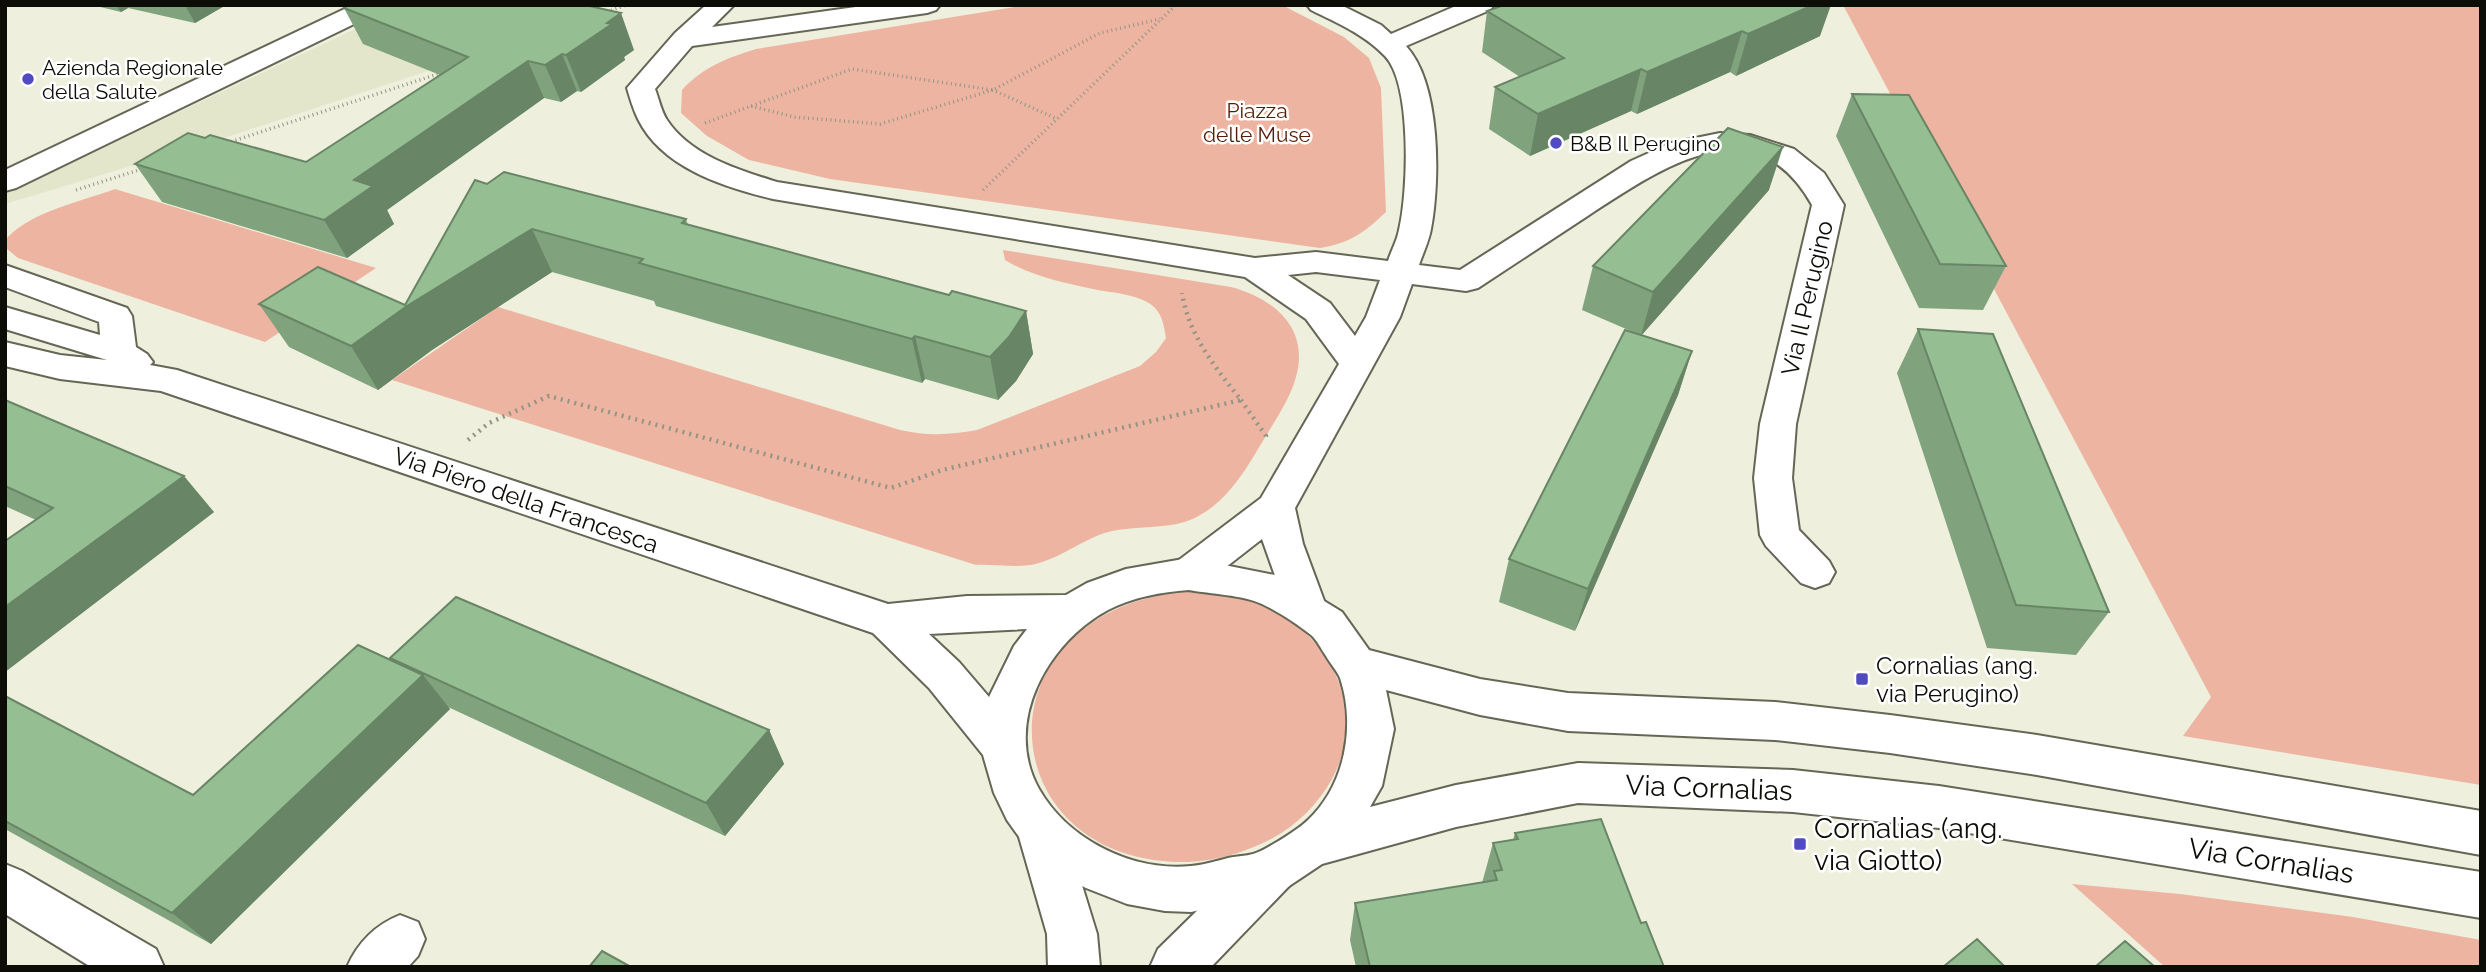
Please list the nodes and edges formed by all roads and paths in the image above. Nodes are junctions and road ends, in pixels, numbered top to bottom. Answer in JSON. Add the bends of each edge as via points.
{"nodes":[{"id":1,"x":326,"y":5,"type":"edge"},
{"id":2,"x":374,"y":5,"type":"edge"},
{"id":3,"x":626,"y":5,"type":"edge"},
{"id":4,"x":722,"y":5,"type":"edge"},
{"id":5,"x":927,"y":5,"type":"edge"},
{"id":6,"x":1176,"y":5,"type":"edge"},
{"id":7,"x":1320,"y":5,"type":"edge"},
{"id":8,"x":1481,"y":5,"type":"edge"},
{"id":9,"x":601,"y":15,"type":"edge"},
{"id":10,"x":1160,"y":19,"type":"junction"},
{"id":11,"x":684,"y":39,"type":"junction"},
{"id":12,"x":1389,"y":44,"type":"junction"},
{"id":13,"x":448,"y":71,"type":"edge"},
{"id":14,"x":993,"y":90,"type":"junction"},
{"id":15,"x":750,"y":106,"type":"junction"},
{"id":16,"x":1057,"y":119,"type":"junction"},
{"id":17,"x":666,"y":136,"type":"junction"},
{"id":18,"x":36,"y":138,"type":"dead end"},
{"id":19,"x":227,"y":143,"type":"edge"},
{"id":20,"x":149,"y":167,"type":"edge"},
{"id":21,"x":5,"y":182,"type":"edge"},
{"id":22,"x":71,"y":192,"type":"dead end"},
{"id":23,"x":953,"y":220,"type":"junction"},
{"id":24,"x":1188,"y":257,"type":"junction"},
{"id":25,"x":1255,"y":268,"type":"junction"},
{"id":26,"x":1402,"y":272,"type":"junction"},
{"id":27,"x":5,"y":275,"type":"edge"},
{"id":28,"x":5,"y":318,"type":"edge"},
{"id":29,"x":119,"y":352,"type":"junction"},
{"id":30,"x":5,"y":354,"type":"edge"},
{"id":31,"x":1357,"y":364,"type":"junction"},
{"id":32,"x":164,"y":379,"type":"junction"},
{"id":33,"x":431,"y":468,"type":"junction"},
{"id":34,"x":1275,"y":508,"type":"junction"},
{"id":35,"x":1815,"y":572,"type":"dead end"},
{"id":36,"x":1189,"y":574,"type":"junction"},
{"id":37,"x":1305,"y":606,"type":"junction"},
{"id":38,"x":1074,"y":611,"type":"junction"},
{"id":39,"x":888,"y":621,"type":"junction"},
{"id":40,"x":1358,"y":664,"type":"junction"},
{"id":41,"x":1004,"y":748,"type":"junction"},
{"id":42,"x":1041,"y":830,"type":"junction"},
{"id":43,"x":2481,"y":833,"type":"edge"},
{"id":44,"x":1315,"y":844,"type":"junction"},
{"id":45,"x":1273,"y":869,"type":"junction"},
{"id":46,"x":2481,"y":895,"type":"edge"},
{"id":47,"x":12,"y":900,"type":"edge"},
{"id":48,"x":138,"y":967,"type":"edge"},
{"id":49,"x":1074,"y":967,"type":"edge"},
{"id":50,"x":1176,"y":967,"type":"edge"}],
"edges":[{"from":1,"to":18,"type":"street"},
{"from":2,"to":21,"type":"street"},
{"from":3,"to":9,"type":"path"},
{"from":4,"to":11,"type":"street"},
{"from":5,"to":11,"type":"street"},
{"from":6,"to":10,"type":"path"},
{"from":7,"to":12,"type":"street","via":[[1372,30]]},
{"from":8,"to":12,"type":"street"},
{"from":10,"to":14,"type":"path","via":[[1100,33]]},
{"from":10,"to":16,"type":"path"},
{"from":11,"to":17,"type":"street","via":[[641,88],[653,123]]},
{"from":12,"to":26,"type":"street","via":[[1399,54],[1414,89],[1420,138],[1415,230]]},
{"from":13,"to":19,"type":"path"},
{"from":14,"to":15,"type":"path","via":[[880,124],[794,117]]},
{"from":14,"to":15,"type":"path","via":[[852,69]]},
{"from":14,"to":16,"type":"path"},
{"from":15,"to":17,"type":"path"},
{"from":16,"to":23,"type":"path"},
{"from":17,"to":23,"type":"street","via":[[681,151],[723,174],[773,190]]},
{"from":20,"to":22,"type":"path"},
{"from":23,"to":24,"type":"street"},
{"from":24,"to":25,"type":"street"},
{"from":24,"to":33,"type":"path","via":[[1181,272],[1182,303],[1199,344],[1241,400],[942,470],[891,488],[549,396],[489,423]]},
{"from":25,"to":26,"type":"street","via":[[1316,262]]},
{"from":25,"to":31,"type":"street","via":[[1318,311]]},
{"from":26,"to":31,"type":"street"},
{"from":26,"to":35,"type":"street","name":"Via Il Perugino","via":[[1466,281],[1642,167],[1681,149],[1720,142],[1751,144],[1784,155],[1813,179],[1828,205],[1778,424],[1773,478],[1780,535]]},
{"from":27,"to":29,"type":"street","via":[[115,316]]},
{"from":28,"to":29,"type":"street","name":"Via Piero della Francesca"},
{"from":29,"to":32,"type":"street","name":"Via Piero della Francesca"},
{"from":30,"to":32,"type":"street","name":"Via Piero della Francesca","via":[[60,367]]},
{"from":31,"to":34,"type":"street"},
{"from":32,"to":33,"type":"street","name":"Via Piero della Francesca"},
{"from":33,"to":39,"type":"street","name":"Via Piero della Francesca"},
{"from":34,"to":36,"type":"street"},
{"from":34,"to":37,"type":"street"},
{"from":36,"to":37,"type":"street","via":[[1249,582]]},
{"from":36,"to":38,"type":"street","via":[[1129,584]]},
{"from":37,"to":40,"type":"street","via":[[1335,633]]},
{"from":38,"to":39,"type":"street","name":"Via Piero della Francesca","via":[[967,613]]},
{"from":38,"to":41,"type":"street","via":[[1043,638],[1020,671],[1007,709]]},
{"from":39,"to":41,"type":"street","name":"Via Piero della Francesca","via":[[944,675]]},
{"from":40,"to":43,"type":"street","via":[[1480,697],[1568,712],[1775,721],[1890,733]]},
{"from":40,"to":44,"type":"street","via":[[1373,725],[1369,756],[1359,788]]},
{"from":41,"to":42,"type":"street","via":[[1012,783]]},
{"from":42,"to":45,"type":"street","via":[[1059,848],[1094,868],[1160,888],[1219,886]]},
{"from":42,"to":49,"type":"street","via":[[1072,934]]},
{"from":44,"to":45,"type":"street"},
{"from":44,"to":46,"type":"street","name":"Via Cornalias","via":[[1456,806],[1578,783],[1793,790],[1940,807]]},
{"from":45,"to":50,"type":"street"},
{"from":47,"to":48,"type":"street"}]}
